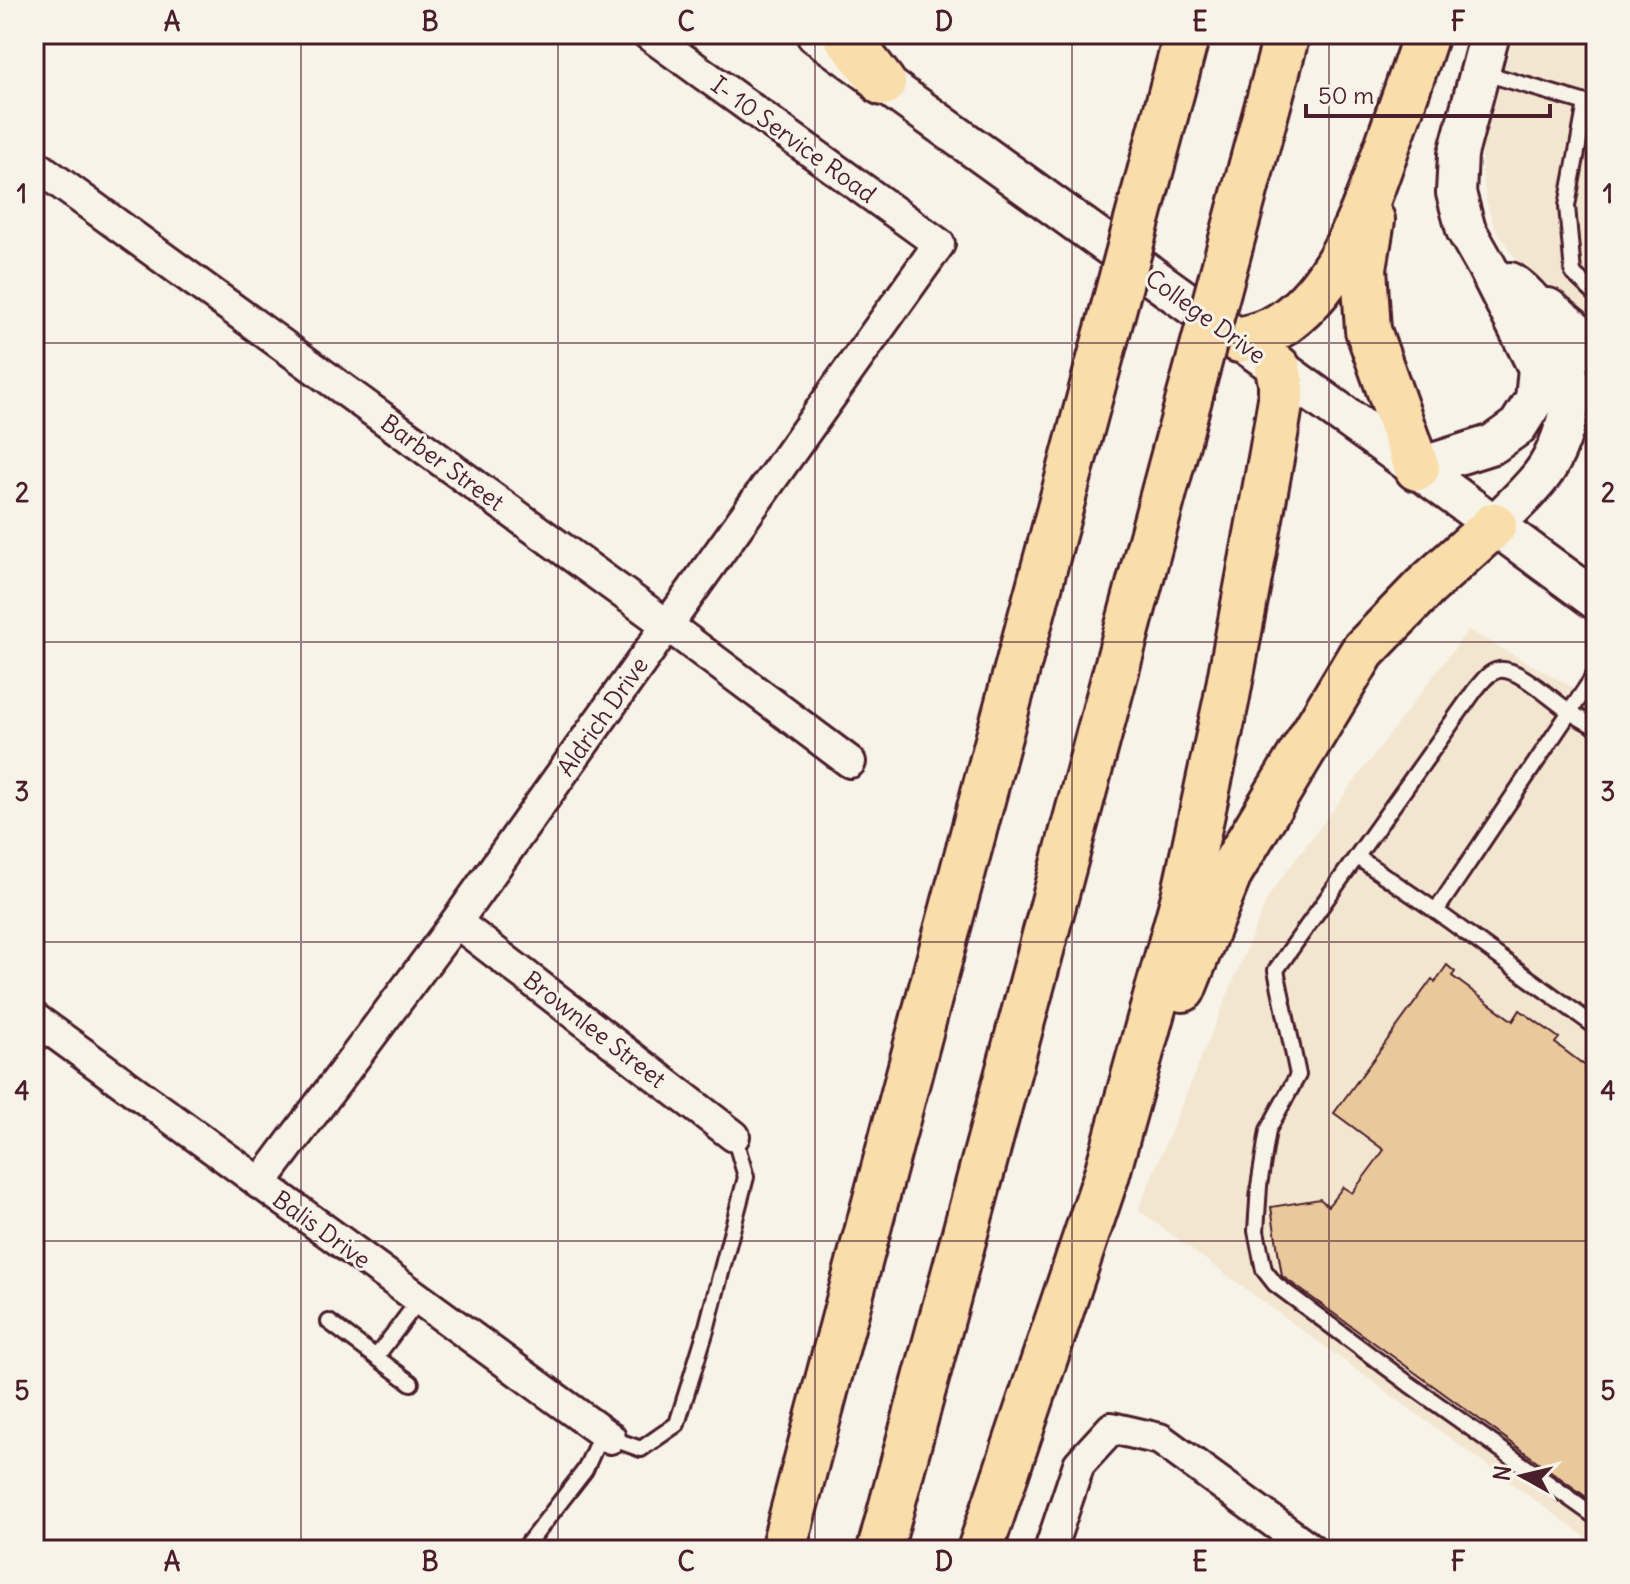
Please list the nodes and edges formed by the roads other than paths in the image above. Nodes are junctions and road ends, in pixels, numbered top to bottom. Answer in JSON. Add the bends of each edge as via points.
{"nodes":[{"id":1,"x":648,"y":34,"type":"edge"},
{"id":2,"x":816,"y":34,"type":"edge"},
{"id":3,"x":845,"y":34,"type":"edge"},
{"id":4,"x":1187,"y":34,"type":"edge"},
{"id":5,"x":1287,"y":34,"type":"edge"},
{"id":6,"x":1426,"y":34,"type":"edge"},
{"id":7,"x":1490,"y":34,"type":"edge"},
{"id":8,"x":1480,"y":72,"type":"junction"},
{"id":9,"x":883,"y":83,"type":"junction"},
{"id":10,"x":1591,"y":104,"type":"edge"},
{"id":11,"x":34,"y":164,"type":"edge"},
{"id":12,"x":1380,"y":166,"type":"junction"},
{"id":13,"x":939,"y":244,"type":"joint"},
{"id":14,"x":1487,"y":267,"type":"junction"},
{"id":15,"x":1524,"y":290,"type":"junction"},
{"id":16,"x":1596,"y":295,"type":"edge"},
{"id":17,"x":1239,"y":340,"type":"junction"},
{"id":18,"x":1596,"y":352,"type":"edge"},
{"id":19,"x":1278,"y":368,"type":"junction"},
{"id":20,"x":1417,"y":468,"type":"junction"},
{"id":21,"x":1494,"y":525,"type":"junction"},
{"id":22,"x":1596,"y":600,"type":"edge"},
{"id":23,"x":667,"y":625,"type":"junction"},
{"id":24,"x":1596,"y":673,"type":"edge"},
{"id":25,"x":1570,"y":712,"type":"junction"},
{"id":26,"x":1596,"y":727,"type":"edge"},
{"id":27,"x":850,"y":762,"type":"dead end"},
{"id":28,"x":1357,"y":857,"type":"junction"},
{"id":29,"x":1436,"y":911,"type":"junction"},
{"id":30,"x":456,"y":922,"type":"junction"},
{"id":31,"x":34,"y":1018,"type":"edge"},
{"id":32,"x":1596,"y":1027,"type":"edge"},
{"id":33,"x":734,"y":1136,"type":"joint"},
{"id":34,"x":1106,"y":1177,"type":"junction"},
{"id":35,"x":260,"y":1184,"type":"junction"},
{"id":36,"x":419,"y":1300,"type":"junction"},
{"id":37,"x":329,"y":1322,"type":"dead end"},
{"id":38,"x":376,"y":1357,"type":"junction"},
{"id":39,"x":411,"y":1383,"type":"dead end"},
{"id":40,"x":606,"y":1435,"type":"junction"},
{"id":41,"x":1596,"y":1517,"type":"edge"},
{"id":42,"x":523,"y":1550,"type":"edge"},
{"id":43,"x":783,"y":1550,"type":"edge"},
{"id":44,"x":880,"y":1550,"type":"edge"},
{"id":45,"x":980,"y":1550,"type":"edge"},
{"id":46,"x":1050,"y":1550,"type":"edge"},
{"id":47,"x":1312,"y":1550,"type":"edge"}],
"edges":[{"from":1,"to":13,"type":"street","name":"I- 10 Service Road"},
{"from":2,"to":9,"type":"street","name":"College Drive"},
{"from":3,"to":9,"type":"highway"},
{"from":4,"to":43,"type":"highway","bridge":true},
{"from":5,"to":44,"type":"highway","bridge":true},
{"from":6,"to":12,"type":"highway"},
{"from":7,"to":8,"type":"street"},
{"from":8,"to":10,"type":"lane"},
{"from":8,"to":14,"type":"street","via":[[1458,154],[1456,193],[1466,230]]},
{"from":9,"to":17,"type":"street","name":"College Drive"},
{"from":10,"to":16,"type":"lane","via":[[1567,206],[1573,273]]},
{"from":11,"to":23,"type":"street","name":"Barber Street"},
{"from":12,"to":17,"type":"highway","via":[[1330,275],[1282,324]]},
{"from":12,"to":20,"type":"highway","via":[[1364,268],[1368,330]]},
{"from":13,"to":23,"type":"street","name":"Aldrich Drive"},
{"from":14,"to":15,"type":"street"},
{"from":14,"to":20,"type":"street","via":[[1538,368],[1535,399],[1518,426],[1493,444]]},
{"from":15,"to":18,"type":"street"},
{"from":15,"to":21,"type":"street","via":[[1562,351],[1571,402],[1556,452],[1542,476]]},
{"from":17,"to":19,"type":"street","name":"College Drive"},
{"from":19,"to":20,"type":"street","name":"College Drive"},
{"from":19,"to":34,"type":"highway","via":[[1281,399],[1226,702],[1184,897]]},
{"from":20,"to":21,"type":"street","name":"College Drive"},
{"from":21,"to":22,"type":"street","name":"College Drive"},
{"from":21,"to":34,"type":"highway","via":[[1363,651],[1230,872]]},
{"from":23,"to":27,"type":"street","name":"Barber Street"},
{"from":23,"to":30,"type":"street","name":"Aldrich Drive"},
{"from":24,"to":25,"type":"lane"},
{"from":25,"to":26,"type":"lane"},
{"from":25,"to":28,"type":"lane","via":[[1511,671],[1490,673]]},
{"from":25,"to":29,"type":"lane"},
{"from":28,"to":29,"type":"lane"},
{"from":28,"to":41,"type":"lane","via":[[1276,970],[1298,1075],[1268,1130],[1256,1231],[1264,1270],[1275,1284],[1409,1384]]},
{"from":29,"to":32,"type":"lane"},
{"from":30,"to":33,"type":"street","name":"Brownlee Street"},
{"from":30,"to":35,"type":"street","name":"Aldrich Drive"},
{"from":31,"to":35,"type":"street","name":"Balis Drive"},
{"from":33,"to":40,"type":"lane","via":[[746,1177],[677,1424],[641,1449]]},
{"from":34,"to":45,"type":"highway"},
{"from":35,"to":36,"type":"street","name":"Balis Drive"},
{"from":36,"to":38,"type":"lane"},
{"from":36,"to":40,"type":"street","name":"Balis Drive"},
{"from":37,"to":38,"type":"lane"},
{"from":38,"to":39,"type":"lane"},
{"from":40,"to":42,"type":"lane"},
{"from":46,"to":47,"type":"street","via":[[1079,1464],[1112,1428],[1160,1439]]}]}
